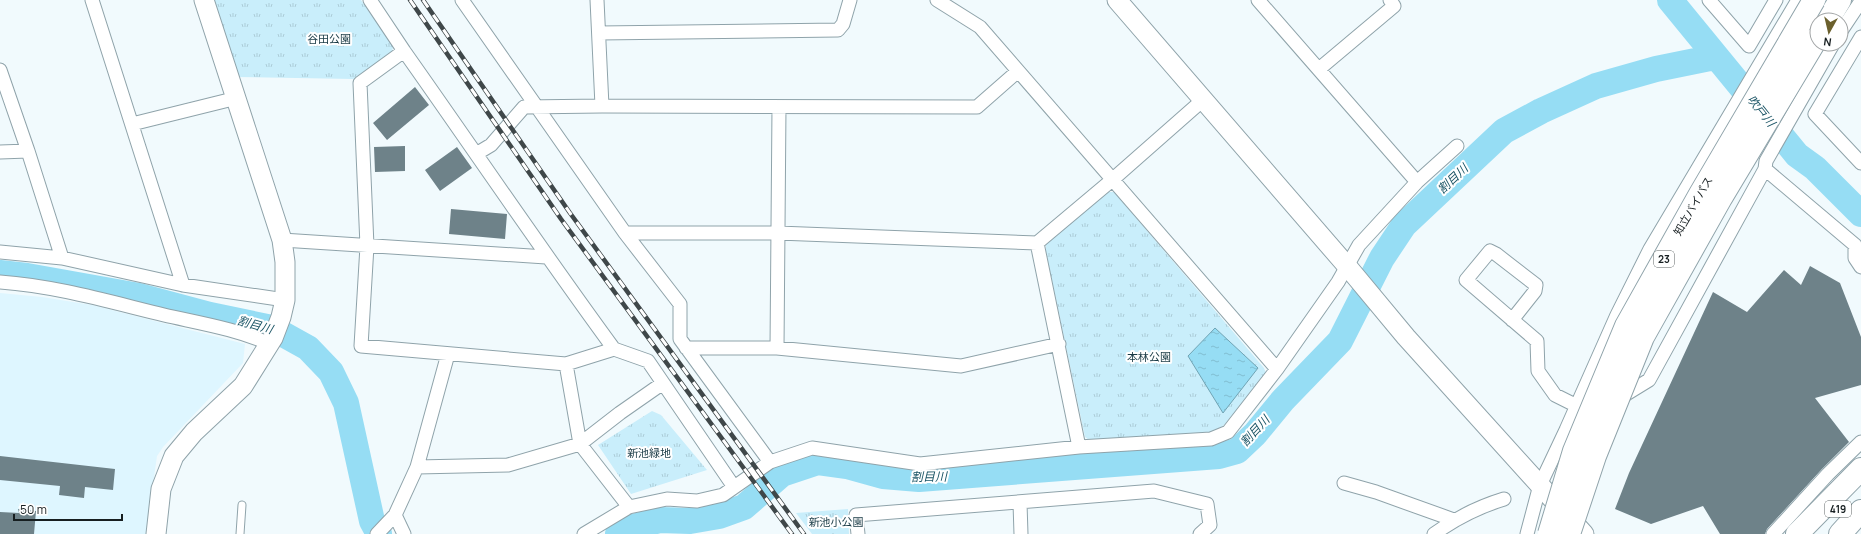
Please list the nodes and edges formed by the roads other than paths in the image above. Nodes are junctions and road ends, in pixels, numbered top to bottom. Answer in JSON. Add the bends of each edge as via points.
{"nodes":[{"id":1,"x":92,"y":0,"type":"edge"},
{"id":2,"x":204,"y":0,"type":"edge"},
{"id":3,"x":370,"y":0,"type":"edge"},
{"id":4,"x":462,"y":0,"type":"edge"},
{"id":5,"x":597,"y":0,"type":"edge"},
{"id":6,"x":850,"y":0,"type":"edge"},
{"id":7,"x":937,"y":0,"type":"edge"},
{"id":8,"x":1116,"y":0,"type":"edge"},
{"id":9,"x":1258,"y":0,"type":"edge"},
{"id":10,"x":1390,"y":0,"type":"edge"},
{"id":11,"x":1709,"y":0,"type":"edge"},
{"id":12,"x":1776,"y":0,"type":"edge"},
{"id":13,"x":1798,"y":0,"type":"edge"},
{"id":14,"x":1814,"y":0,"type":"edge"},
{"id":15,"x":1840,"y":0,"type":"edge"},
{"id":16,"x":1861,"y":1,"type":"edge"},
{"id":17,"x":1833,"y":12,"type":"edge"},
{"id":18,"x":1849,"y":20,"type":"edge"},
{"id":19,"x":599,"y":33,"type":"junction"},
{"id":20,"x":1861,"y":37,"type":"edge"},
{"id":21,"x":404,"y":51,"type":"junction"},
{"id":22,"x":1809,"y":51,"type":"edge"},
{"id":23,"x":1828,"y":52,"type":"edge"},
{"id":24,"x":1319,"y":69,"type":"junction"},
{"id":25,"x":0,"y":70,"type":"edge"},
{"id":26,"x":1017,"y":72,"type":"junction"},
{"id":27,"x":237,"y":98,"type":"junction"},
{"id":28,"x":1204,"y":99,"type":"junction"},
{"id":29,"x":602,"y":106,"type":"junction"},
{"id":30,"x":537,"y":107,"type":"junction"},
{"id":31,"x":779,"y":107,"type":"junction"},
{"id":32,"x":132,"y":124,"type":"junction"},
{"id":33,"x":1457,"y":146,"type":"dead end"},
{"id":34,"x":28,"y":151,"type":"junction"},
{"id":35,"x":0,"y":152,"type":"edge"},
{"id":36,"x":476,"y":154,"type":"junction"},
{"id":37,"x":1861,"y":163,"type":"edge"},
{"id":38,"x":1766,"y":165,"type":"junction"},
{"id":39,"x":1112,"y":180,"type":"junction"},
{"id":40,"x":1416,"y":182,"type":"junction"},
{"id":41,"x":778,"y":233,"type":"junction"},
{"id":42,"x":625,"y":234,"type":"junction"},
{"id":43,"x":282,"y":240,"type":"junction"},
{"id":44,"x":1037,"y":244,"type":"junction"},
{"id":45,"x":367,"y":246,"type":"junction"},
{"id":46,"x":1858,"y":250,"type":"edge"},
{"id":47,"x":0,"y":252,"type":"edge"},
{"id":48,"x":546,"y":257,"type":"junction"},
{"id":49,"x":62,"y":258,"type":"junction"},
{"id":50,"x":1861,"y":267,"type":"edge"},
{"id":51,"x":1350,"y":269,"type":"junction"},
{"id":52,"x":0,"y":282,"type":"edge"},
{"id":53,"x":183,"y":285,"type":"junction"},
{"id":54,"x":283,"y":309,"type":"junction"},
{"id":55,"x":1512,"y":320,"type":"junction"},
{"id":56,"x":272,"y":341,"type":"junction"},
{"id":57,"x":1059,"y":344,"type":"junction"},
{"id":58,"x":686,"y":348,"type":"junction"},
{"id":59,"x":777,"y":348,"type":"junction"},
{"id":60,"x":614,"y":349,"type":"junction"},
{"id":61,"x":448,"y":354,"type":"junction"},
{"id":62,"x":566,"y":364,"type":"junction"},
{"id":63,"x":1277,"y":369,"type":"junction"},
{"id":64,"x":663,"y":383,"type":"junction"},
{"id":65,"x":1577,"y":406,"type":"junction"},
{"id":66,"x":1566,"y":430,"type":"junction"},
{"id":67,"x":1861,"y":442,"type":"edge"},
{"id":68,"x":580,"y":444,"type":"junction"},
{"id":69,"x":1079,"y":447,"type":"junction"},
{"id":70,"x":770,"y":462,"type":"junction"},
{"id":71,"x":417,"y":467,"type":"junction"},
{"id":72,"x":1861,"y":469,"type":"edge"},
{"id":73,"x":1344,"y":483,"type":"dead end"},
{"id":74,"x":1540,"y":485,"type":"junction"},
{"id":75,"x":1861,"y":485,"type":"edge"},
{"id":76,"x":734,"y":487,"type":"junction"},
{"id":77,"x":1504,"y":499,"type":"dead end"},
{"id":78,"x":1020,"y":503,"type":"junction"},
{"id":79,"x":242,"y":505,"type":"dead end"},
{"id":80,"x":629,"y":507,"type":"junction"},
{"id":81,"x":1861,"y":511,"type":"edge"},
{"id":82,"x":392,"y":518,"type":"junction"},
{"id":83,"x":1454,"y":520,"type":"junction"},
{"id":84,"x":1861,"y":524,"type":"edge"},
{"id":85,"x":156,"y":534,"type":"edge"},
{"id":86,"x":240,"y":534,"type":"edge"},
{"id":87,"x":377,"y":534,"type":"edge"},
{"id":88,"x":404,"y":534,"type":"edge"},
{"id":89,"x":584,"y":534,"type":"edge"},
{"id":90,"x":858,"y":534,"type":"edge"},
{"id":91,"x":1021,"y":534,"type":"edge"},
{"id":92,"x":1200,"y":534,"type":"edge"},
{"id":93,"x":1434,"y":534,"type":"edge"},
{"id":94,"x":1527,"y":534,"type":"edge"},
{"id":95,"x":1549,"y":534,"type":"edge"},
{"id":96,"x":1569,"y":534,"type":"edge"},
{"id":97,"x":1584,"y":534,"type":"edge"},
{"id":98,"x":1773,"y":534,"type":"edge"},
{"id":99,"x":1797,"y":534,"type":"edge"},
{"id":100,"x":1816,"y":534,"type":"edge"},
{"id":101,"x":1840,"y":534,"type":"edge"},
{"id":102,"x":1853,"y":534,"type":"edge"}],
"edges":[{"from":1,"to":32,"type":"street"},
{"from":2,"to":27,"type":"street"},
{"from":3,"to":21,"type":"street"},
{"from":4,"to":30,"type":"street"},
{"from":5,"to":19,"type":"street"},
{"from":6,"to":19,"type":"street","via":[[843,24],[838,30]]},
{"from":7,"to":26,"type":"street","via":[[980,27]]},
{"from":8,"to":28,"type":"street"},
{"from":9,"to":24,"type":"street"},
{"from":10,"to":24,"type":"street","via":[[1394,6]]},
{"from":11,"to":12,"type":"street","via":[[1749,46]]},
{"from":13,"to":65,"type":"street","via":[[1650,249],[1617,315]]},
{"from":14,"to":95,"type":"highway","name":"知立バイパス","number":"23","bridge":true,"via":[[1626,326],[1574,451]]},
{"from":15,"to":17,"type":"highway"},
{"from":16,"to":18,"type":"street"},
{"from":19,"to":29,"type":"street"},
{"from":20,"to":37,"type":"street","via":[[1815,114]]},
{"from":21,"to":36,"type":"street"},
{"from":21,"to":45,"type":"street","via":[[360,83]]},
{"from":22,"to":96,"type":"highway","name":"知立バイパス","number":"23","bridge":true,"via":[[1721,198],[1643,337],[1595,456]]},
{"from":23,"to":38,"type":"street","via":[[1796,106]]},
{"from":24,"to":40,"type":"street"},
{"from":25,"to":34,"type":"street"},
{"from":26,"to":31,"type":"street","via":[[977,107]]},
{"from":26,"to":39,"type":"street"},
{"from":27,"to":32,"type":"street"},
{"from":27,"to":43,"type":"street"},
{"from":28,"to":39,"type":"street"},
{"from":28,"to":51,"type":"street"},
{"from":29,"to":30,"type":"street"},
{"from":29,"to":31,"type":"street"},
{"from":30,"to":36,"type":"street","via":[[524,107],[491,145]]},
{"from":30,"to":42,"type":"street"},
{"from":31,"to":41,"type":"street"},
{"from":32,"to":53,"type":"street"},
{"from":33,"to":40,"type":"street"},
{"from":34,"to":35,"type":"street"},
{"from":34,"to":49,"type":"street"},
{"from":36,"to":48,"type":"street"},
{"from":38,"to":46,"type":"street"},
{"from":38,"to":66,"type":"street","via":[[1649,380]]},
{"from":39,"to":44,"type":"street"},
{"from":39,"to":63,"type":"street"},
{"from":40,"to":51,"type":"street","via":[[1360,245]]},
{"from":41,"to":42,"type":"street"},
{"from":41,"to":44,"type":"street"},
{"from":41,"to":59,"type":"street"},
{"from":42,"to":58,"type":"street","via":[[680,304],[680,339]]},
{"from":43,"to":45,"type":"street"},
{"from":43,"to":54,"type":"street","via":[[285,268]]},
{"from":44,"to":57,"type":"street"},
{"from":45,"to":48,"type":"street"},
{"from":45,"to":61,"type":"street","via":[[361,346]]},
{"from":46,"to":50,"type":"street","via":[[1855,258]]},
{"from":47,"to":49,"type":"street"},
{"from":48,"to":60,"type":"street"},
{"from":49,"to":53,"type":"street"},
{"from":51,"to":63,"type":"street"},
{"from":51,"to":74,"type":"street","via":[[1406,337]]},
{"from":52,"to":56,"type":"street","via":[[34,284]]},
{"from":53,"to":54,"type":"street"},
{"from":54,"to":56,"type":"street"},
{"from":55,"to":55,"type":"street","via":[[1466,280],[1490,251],[1536,285],[1535,291]]},
{"from":55,"to":65,"type":"street","via":[[1536,341],[1538,371],[1555,395]]},
{"from":56,"to":85,"type":"street","via":[[243,386],[194,432],[174,456],[161,489]]},
{"from":57,"to":59,"type":"street","via":[[961,366]]},
{"from":57,"to":69,"type":"street"},
{"from":58,"to":59,"type":"street"},
{"from":58,"to":70,"type":"street"},
{"from":60,"to":62,"type":"street"},
{"from":60,"to":64,"type":"street","via":[[648,361]]},
{"from":61,"to":62,"type":"street"},
{"from":61,"to":71,"type":"street"},
{"from":62,"to":68,"type":"street"},
{"from":63,"to":69,"type":"street","via":[[1228,432],[1211,439]]},
{"from":64,"to":68,"type":"street"},
{"from":64,"to":76,"type":"street"},
{"from":65,"to":66,"type":"street"},
{"from":66,"to":74,"type":"street"},
{"from":67,"to":98,"type":"street"},
{"from":68,"to":71,"type":"street","via":[[508,465]]},
{"from":68,"to":80,"type":"street"},
{"from":69,"to":70,"type":"street","via":[[920,464],[812,448]]},
{"from":70,"to":76,"type":"street"},
{"from":71,"to":82,"type":"street"},
{"from":72,"to":99,"type":"highway"},
{"from":73,"to":83,"type":"street"},
{"from":74,"to":94,"type":"street"},
{"from":74,"to":97,"type":"street"},
{"from":75,"to":100,"type":"highway","number":"419"},
{"from":76,"to":80,"type":"street","via":[[723,494],[697,501],[667,499]]},
{"from":77,"to":83,"type":"street","via":[[1478,507]]},
{"from":78,"to":90,"type":"street","via":[[856,515]]},
{"from":78,"to":91,"type":"street"},
{"from":78,"to":92,"type":"street","via":[[1154,491],[1207,504],[1210,525]]},
{"from":79,"to":86,"type":"lane"},
{"from":80,"to":89,"type":"street"},
{"from":81,"to":101,"type":"highway","number":"419"},
{"from":82,"to":87,"type":"street"},
{"from":82,"to":88,"type":"street"},
{"from":83,"to":93,"type":"street"},
{"from":84,"to":102,"type":"highway"}]}
